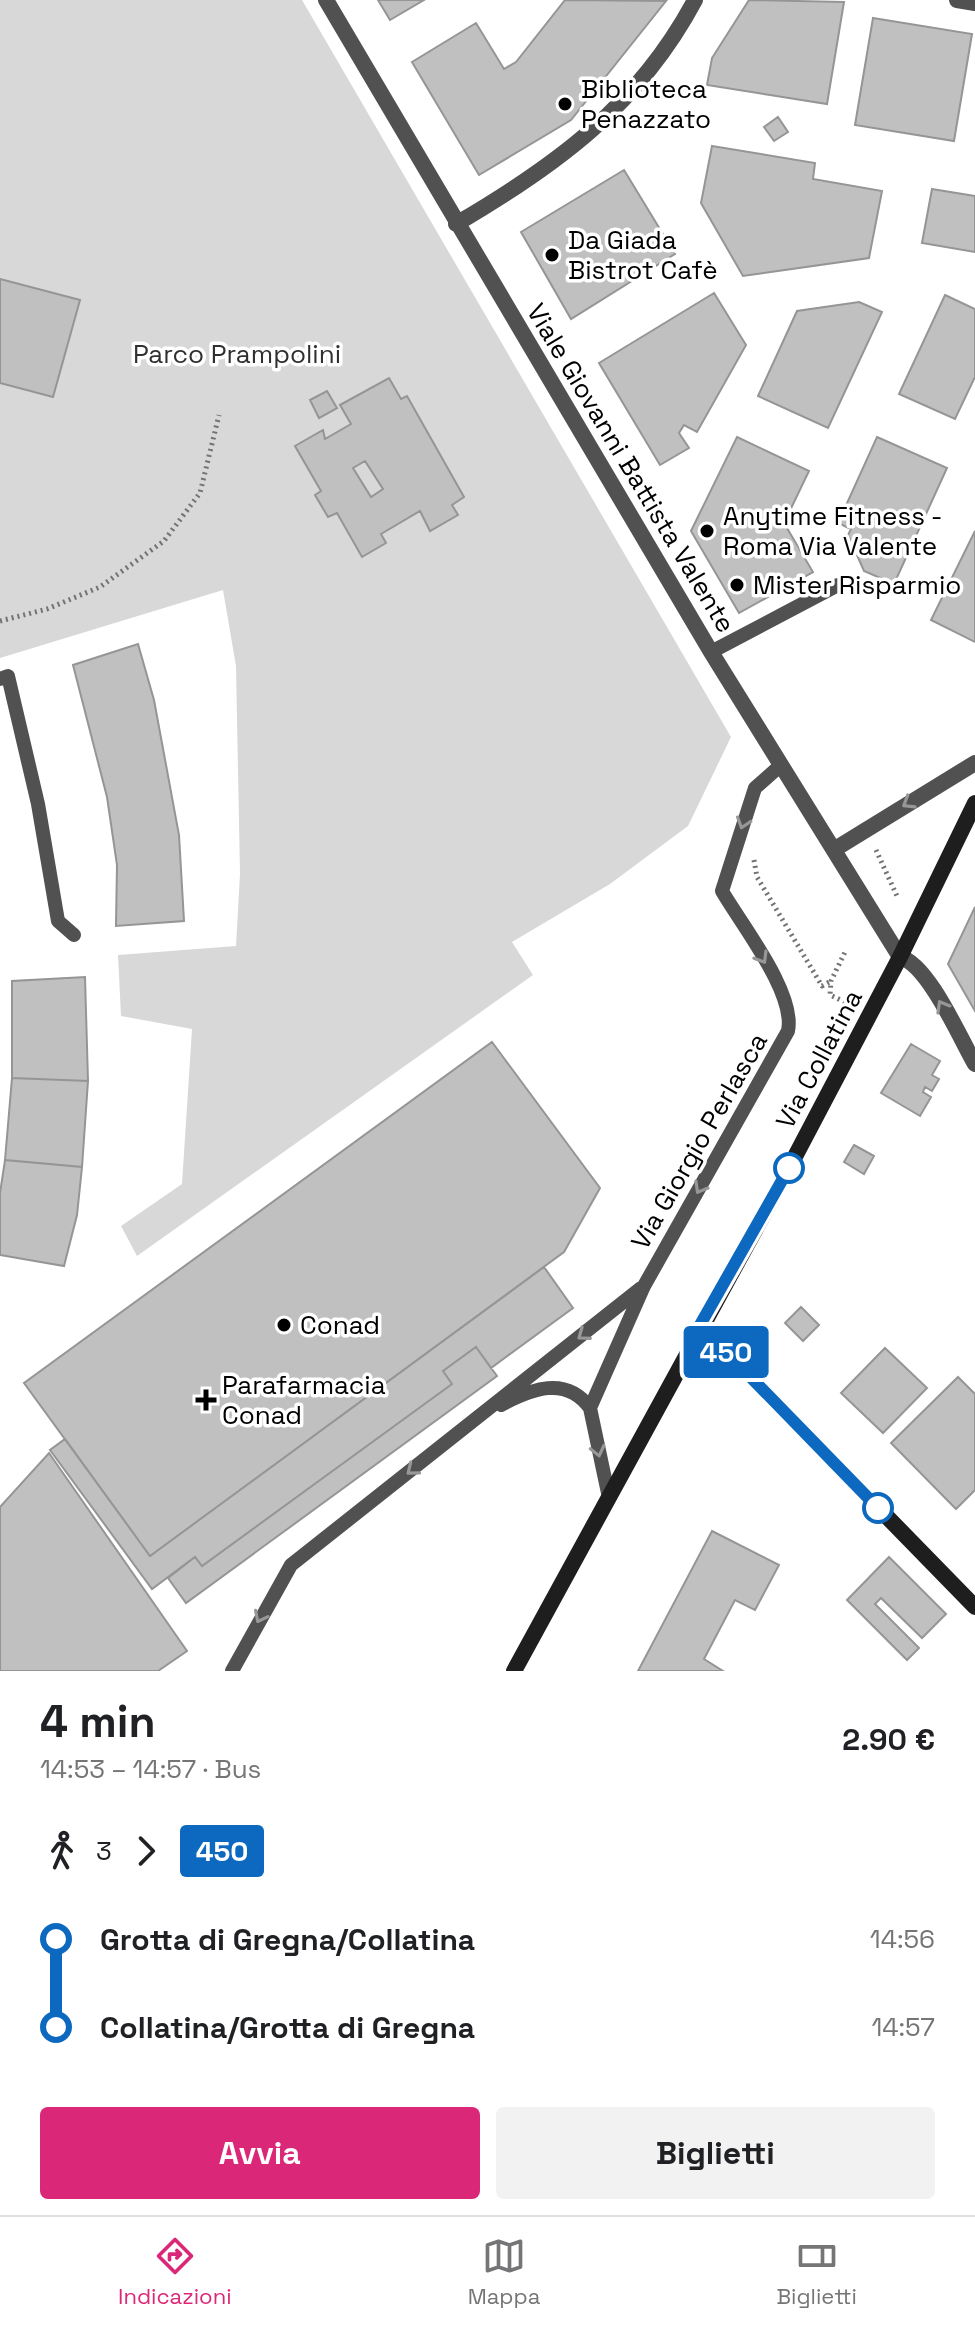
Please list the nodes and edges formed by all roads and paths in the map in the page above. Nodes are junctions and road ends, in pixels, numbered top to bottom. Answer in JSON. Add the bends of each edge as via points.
{"nodes":[{"id":1,"x":326,"y":0,"type":"edge"},
{"id":2,"x":695,"y":0,"type":"edge"},
{"id":3,"x":957,"y":0,"type":"edge"},
{"id":4,"x":975,"y":3,"type":"edge"},
{"id":5,"x":456,"y":224,"type":"junction"},
{"id":6,"x":219,"y":415,"type":"dead end"},
{"id":7,"x":838,"y":585,"type":"dead end"},
{"id":8,"x":0,"y":621,"type":"edge"},
{"id":9,"x":711,"y":652,"type":"junction"},
{"id":10,"x":0,"y":679,"type":"edge"},
{"id":11,"x":975,"y":763,"type":"edge"},
{"id":12,"x":781,"y":765,"type":"junction"},
{"id":13,"x":975,"y":803,"type":"edge"},
{"id":14,"x":871,"y":837,"type":"dead end"},
{"id":15,"x":835,"y":849,"type":"junction"},
{"id":16,"x":753,"y":853,"type":"dead end"},
{"id":17,"x":885,"y":895,"type":"dead end"},
{"id":18,"x":897,"y":896,"type":"junction"},
{"id":19,"x":908,"y":897,"type":"dead end"},
{"id":20,"x":74,"y":935,"type":"dead end"},
{"id":21,"x":845,"y":952,"type":"dead end"},
{"id":22,"x":900,"y":957,"type":"junction"},
{"id":23,"x":831,"y":981,"type":"junction"},
{"id":24,"x":845,"y":1002,"type":"dead end"},
{"id":25,"x":975,"y":1064,"type":"edge"},
{"id":26,"x":644,"y":1286,"type":"junction"},
{"id":27,"x":700,"y":1325,"type":"junction"},
{"id":28,"x":590,"y":1408,"type":"junction"},
{"id":29,"x":473,"y":1421,"type":"junction"},
{"id":30,"x":608,"y":1493,"type":"junction"},
{"id":31,"x":975,"y":1607,"type":"edge"},
{"id":32,"x":232,"y":1671,"type":"edge"},
{"id":33,"x":514,"y":1671,"type":"edge"}],
"edges":[{"from":1,"to":5,"type":"street","name":"Viale Giovanni Battista Valente"},
{"from":2,"to":5,"type":"street","via":[[662,54],[600,124],[541,171]]},
{"from":3,"to":4,"type":"street"},
{"from":5,"to":9,"type":"street","name":"Viale Giovanni Battista Valente"},
{"from":6,"to":8,"type":"path","via":[[200,493],[164,541],[100,587]]},
{"from":7,"to":9,"type":"lane"},
{"from":9,"to":12,"type":"street","name":"Viale Giovanni Battista Valente"},
{"from":10,"to":20,"type":"lane","via":[[8,676],[58,921]]},
{"from":11,"to":15,"type":"street","one_way":true},
{"from":12,"to":15,"type":"street","name":"Viale Giovanni Battista Valente"},
{"from":12,"to":26,"type":"lane","name":"Via Giorgio Perlasca","one_way":true,"via":[[755,788],[722,891],[784,996],[788,1031]]},
{"from":13,"to":22,"type":"street","name":"Via Collatina"},
{"from":14,"to":18,"type":"path"},
{"from":15,"to":22,"type":"street","name":"Viale Giovanni Battista Valente"},
{"from":16,"to":23,"type":"path","via":[[757,877],[822,986]]},
{"from":17,"to":18,"type":"path"},
{"from":18,"to":19,"type":"path"},
{"from":21,"to":23,"type":"path"},
{"from":25,"to":22,"type":"street","name":"Viale Giovanni Battista Valente","one_way":true,"via":[[924,975]]},
{"from":22,"to":27,"type":"street","name":"Via Collatina"},
{"from":23,"to":24,"type":"path","via":[[830,995]]},
{"from":26,"to":28,"type":"lane","name":"Via Giorgio Perlasca"},
{"from":26,"to":29,"type":"lane","name":"Via Giorgio Perlasca","one_way":true},
{"from":27,"to":30,"type":"street","name":"Via Collatina"},
{"from":27,"to":31,"type":"street"},
{"from":28,"to":29,"type":"lane","name":"Via Giorgio Perlasca","via":[[572,1392],[537,1388]]},
{"from":28,"to":30,"type":"lane","one_way":true},
{"from":29,"to":32,"type":"lane","name":"Via Giorgio Perlasca","one_way":true,"via":[[291,1565]]},
{"from":30,"to":33,"type":"street","name":"Via Collatina"}]}
